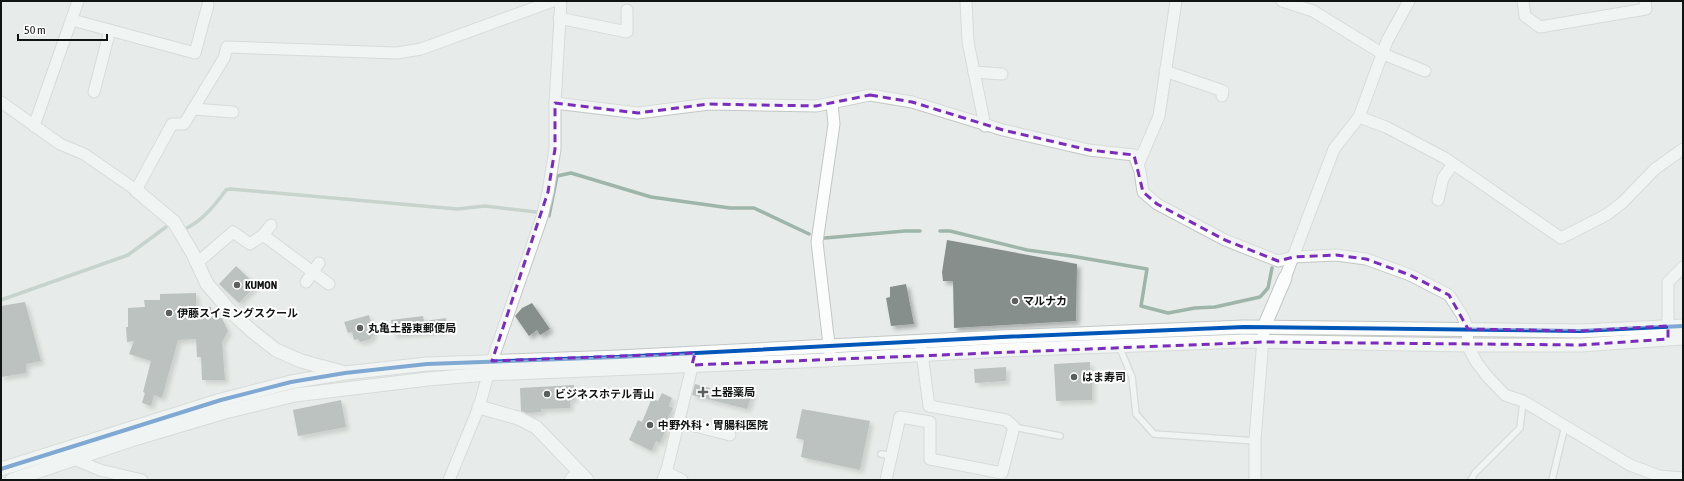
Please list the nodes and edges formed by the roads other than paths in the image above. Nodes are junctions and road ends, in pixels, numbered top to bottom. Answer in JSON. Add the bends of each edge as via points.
{"nodes":[{"id":1,"x":78,"y":1,"type":"edge"},
{"id":2,"x":553,"y":1,"type":"edge"},
{"id":3,"x":561,"y":1,"type":"edge"},
{"id":4,"x":966,"y":1,"type":"edge"},
{"id":5,"x":1176,"y":1,"type":"edge"},
{"id":6,"x":1282,"y":1,"type":"edge"},
{"id":7,"x":1409,"y":1,"type":"edge"},
{"id":8,"x":1523,"y":1,"type":"edge"},
{"id":9,"x":1645,"y":1,"type":"edge"},
{"id":10,"x":208,"y":5,"type":"dead end"},
{"id":11,"x":627,"y":10,"type":"dead end"},
{"id":12,"x":560,"y":18,"type":"junction"},
{"id":13,"x":72,"y":20,"type":"junction"},
{"id":14,"x":110,"y":30,"type":"junction"},
{"id":15,"x":1383,"y":54,"type":"junction"},
{"id":16,"x":1166,"y":71,"type":"junction"},
{"id":17,"x":1425,"y":71,"type":"dead end"},
{"id":18,"x":974,"y":72,"type":"junction"},
{"id":19,"x":1002,"y":74,"type":"dead end"},
{"id":20,"x":94,"y":92,"type":"dead end"},
{"id":21,"x":1222,"y":96,"type":"dead end"},
{"id":22,"x":1,"y":102,"type":"edge"},
{"id":23,"x":832,"y":102,"type":"junction"},
{"id":24,"x":554,"y":104,"type":"junction"},
{"id":25,"x":193,"y":110,"type":"junction"},
{"id":26,"x":232,"y":112,"type":"dead end"},
{"id":27,"x":1359,"y":117,"type":"junction"},
{"id":28,"x":34,"y":126,"type":"junction"},
{"id":29,"x":985,"y":126,"type":"junction"},
{"id":30,"x":1683,"y":149,"type":"edge"},
{"id":31,"x":1453,"y":164,"type":"junction"},
{"id":32,"x":1138,"y":165,"type":"junction"},
{"id":33,"x":136,"y":190,"type":"junction"},
{"id":34,"x":1438,"y":200,"type":"dead end"},
{"id":35,"x":270,"y":225,"type":"dead end"},
{"id":36,"x":263,"y":235,"type":"junction"},
{"id":37,"x":1294,"y":257,"type":"junction"},
{"id":38,"x":197,"y":263,"type":"junction"},
{"id":39,"x":1683,"y":267,"type":"edge"},
{"id":40,"x":316,"y":268,"type":"junction"},
{"id":41,"x":1285,"y":278,"type":"joint"},
{"id":42,"x":306,"y":282,"type":"dead end"},
{"id":43,"x":329,"y":284,"type":"dead end"},
{"id":44,"x":1264,"y":326,"type":"junction"},
{"id":45,"x":1683,"y":326,"type":"edge"},
{"id":46,"x":1468,"y":329,"type":"junction"},
{"id":47,"x":1668,"y":332,"type":"junction"},
{"id":48,"x":1683,"y":338,"type":"edge"},
{"id":49,"x":920,"y":341,"type":"junction"},
{"id":50,"x":1263,"y":342,"type":"junction"},
{"id":51,"x":1467,"y":345,"type":"junction"},
{"id":52,"x":829,"y":346,"type":"junction"},
{"id":53,"x":1119,"y":346,"type":"junction"},
{"id":54,"x":922,"y":355,"type":"junction"},
{"id":55,"x":694,"y":359,"type":"junction"},
{"id":56,"x":831,"y":360,"type":"junction"},
{"id":57,"x":492,"y":361,"type":"junction"},
{"id":58,"x":345,"y":373,"type":"junction"},
{"id":59,"x":487,"y":374,"type":"junction"},
{"id":60,"x":347,"y":388,"type":"junction"},
{"id":61,"x":1523,"y":402,"type":"junction"},
{"id":62,"x":929,"y":406,"type":"junction"},
{"id":63,"x":478,"y":407,"type":"junction"},
{"id":64,"x":679,"y":422,"type":"junction"},
{"id":65,"x":930,"y":422,"type":"junction"},
{"id":66,"x":1565,"y":426,"type":"junction"},
{"id":67,"x":1014,"y":427,"type":"junction"},
{"id":68,"x":730,"y":435,"type":"dead end"},
{"id":69,"x":1060,"y":436,"type":"dead end"},
{"id":70,"x":1255,"y":441,"type":"junction"},
{"id":71,"x":54,"y":452,"type":"junction"},
{"id":72,"x":74,"y":459,"type":"junction"},
{"id":73,"x":19,"y":464,"type":"junction"},
{"id":74,"x":1,"y":469,"type":"edge"},
{"id":75,"x":665,"y":476,"type":"edge"},
{"id":76,"x":578,"y":477,"type":"edge"},
{"id":77,"x":1683,"y":478,"type":"edge"},
{"id":78,"x":19,"y":479,"type":"edge"},
{"id":79,"x":142,"y":480,"type":"edge"},
{"id":80,"x":449,"y":480,"type":"edge"},
{"id":81,"x":682,"y":480,"type":"edge"},
{"id":82,"x":886,"y":480,"type":"edge"},
{"id":83,"x":1255,"y":480,"type":"edge"},
{"id":84,"x":1471,"y":480,"type":"edge"},
{"id":85,"x":1552,"y":480,"type":"edge"}],
"edges":[{"from":1,"to":13,"type":"street"},
{"from":2,"to":25,"type":"street","via":[[421,49],[397,53],[227,47],[224,58]]},
{"from":3,"to":12,"type":"street"},
{"from":4,"to":18,"type":"street","via":[[968,42]]},
{"from":5,"to":16,"type":"street"},
{"from":6,"to":15,"type":"street","via":[[1313,11]]},
{"from":7,"to":15,"type":"street","via":[[1387,41]]},
{"from":8,"to":9,"type":"street","via":[[1525,16],[1540,27],[1646,9]]},
{"from":10,"to":14,"type":"street","via":[[195,53]]},
{"from":11,"to":12,"type":"street","via":[[627,32]]},
{"from":12,"to":24,"type":"street"},
{"from":13,"to":14,"type":"street"},
{"from":13,"to":28,"type":"street"},
{"from":14,"to":20,"type":"street"},
{"from":15,"to":17,"type":"street"},
{"from":15,"to":27,"type":"street"},
{"from":16,"to":21,"type":"street","via":[[1223,91]]},
{"from":16,"to":32,"type":"street","via":[[1158,116]]},
{"from":18,"to":19,"type":"street"},
{"from":18,"to":29,"type":"street"},
{"from":22,"to":28,"type":"street"},
{"from":23,"to":24,"type":"street","via":[[816,106],[709,104],[638,113]]},
{"from":23,"to":29,"type":"street","via":[[870,95],[912,102]]},
{"from":23,"to":52,"type":"street","via":[[834,124],[817,242]]},
{"from":24,"to":57,"type":"street","via":[[555,149],[542,217]]},
{"from":25,"to":26,"type":"street"},
{"from":25,"to":33,"type":"street","via":[[184,124],[172,124]]},
{"from":27,"to":31,"type":"street","via":[[1386,127]]},
{"from":27,"to":37,"type":"street","via":[[1334,149]]},
{"from":28,"to":33,"type":"street","via":[[60,144],[84,154]]},
{"from":29,"to":32,"type":"street","via":[[1089,150],[1134,155]]},
{"from":30,"to":31,"type":"street","via":[[1655,169],[1612,211],[1561,238]]},
{"from":31,"to":34,"type":"street","via":[[1443,178]]},
{"from":32,"to":37,"type":"street","via":[[1143,192],[1157,204],[1225,240],[1278,261]]},
{"from":33,"to":38,"type":"street","via":[[174,222]]},
{"from":35,"to":36,"type":"street"},
{"from":36,"to":38,"type":"street","via":[[250,244],[233,232]]},
{"from":36,"to":40,"type":"street"},
{"from":37,"to":41,"type":"street"},
{"from":37,"to":46,"type":"street","via":[[1336,256],[1366,259],[1410,275],[1449,295]]},
{"from":38,"to":58,"type":"street","via":[[207,284],[232,313],[276,350],[301,361]]},
{"from":39,"to":47,"type":"street","via":[[1668,282]]},
{"from":40,"to":42,"type":"street"},
{"from":40,"to":43,"type":"street"},
{"from":41,"to":44,"type":"street"},
{"from":44,"to":46,"type":"street"},
{"from":44,"to":49,"type":"street"},
{"from":44,"to":50,"type":"street"},
{"from":45,"to":47,"type":"street"},
{"from":46,"to":47,"type":"street"},
{"from":46,"to":51,"type":"street"},
{"from":47,"to":48,"type":"street"},
{"from":47,"to":51,"type":"street","via":[[1581,345]]},
{"from":49,"to":52,"type":"street"},
{"from":49,"to":54,"type":"street"},
{"from":50,"to":51,"type":"street"},
{"from":50,"to":53,"type":"street"},
{"from":50,"to":70,"type":"street"},
{"from":51,"to":61,"type":"street","via":[[1487,376],[1505,395]]},
{"from":52,"to":55,"type":"street"},
{"from":52,"to":56,"type":"street"},
{"from":53,"to":54,"type":"street"},
{"from":53,"to":70,"type":"lane","via":[[1132,377],[1136,414],[1154,434]]},
{"from":54,"to":56,"type":"street"},
{"from":54,"to":62,"type":"street"},
{"from":55,"to":56,"type":"street"},
{"from":55,"to":57,"type":"street"},
{"from":55,"to":59,"type":"street"},
{"from":55,"to":64,"type":"street"},
{"from":57,"to":58,"type":"street","via":[[427,364]]},
{"from":57,"to":59,"type":"street"},
{"from":58,"to":60,"type":"street"},
{"from":58,"to":71,"type":"street","via":[[292,382],[221,400]]},
{"from":59,"to":60,"type":"street"},
{"from":59,"to":63,"type":"street"},
{"from":60,"to":72,"type":"street","via":[[294,396],[225,412]]},
{"from":61,"to":66,"type":"street"},
{"from":61,"to":84,"type":"lane","via":[[1520,428]]},
{"from":62,"to":65,"type":"street"},
{"from":62,"to":67,"type":"street","via":[[1006,420]]},
{"from":63,"to":76,"type":"street","via":[[518,418],[536,427]]},
{"from":63,"to":80,"type":"street"},
{"from":64,"to":68,"type":"street"},
{"from":64,"to":75,"type":"street"},
{"from":65,"to":67,"type":"street","via":[[930,459],[1002,473]]},
{"from":65,"to":82,"type":"street","via":[[900,417],[886,455]]},
{"from":66,"to":77,"type":"street","via":[[1630,465],[1659,476]]},
{"from":66,"to":85,"type":"lane"},
{"from":67,"to":69,"type":"lane"},
{"from":70,"to":83,"type":"street"},
{"from":71,"to":72,"type":"street"},
{"from":71,"to":73,"type":"street"},
{"from":72,"to":78,"type":"street"},
{"from":72,"to":79,"type":"street","via":[[100,470]]},
{"from":73,"to":74,"type":"street"},
{"from":73,"to":78,"type":"lane"},
{"from":75,"to":81,"type":"street"}]}
